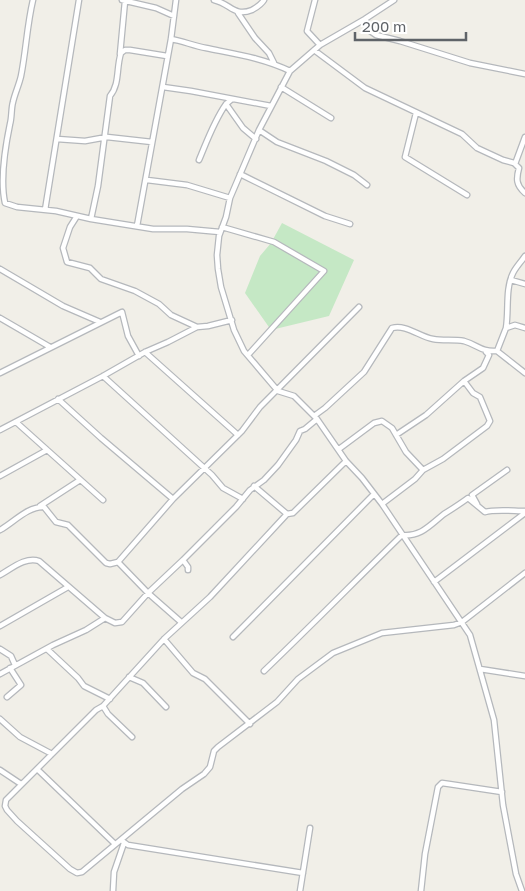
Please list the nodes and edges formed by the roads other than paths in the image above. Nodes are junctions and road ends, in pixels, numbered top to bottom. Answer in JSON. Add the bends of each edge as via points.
{"nodes":[{"id":1,"x":33,"y":0,"type":"edge"},
{"id":2,"x":79,"y":0,"type":"edge"},
{"id":3,"x":124,"y":0,"type":"edge"},
{"id":4,"x":176,"y":0,"type":"edge"},
{"id":5,"x":214,"y":0,"type":"edge"},
{"id":6,"x":264,"y":0,"type":"edge"},
{"id":7,"x":315,"y":0,"type":"edge"},
{"id":8,"x":394,"y":0,"type":"edge"},
{"id":9,"x":238,"y":13,"type":"junction"},
{"id":10,"x":174,"y":16,"type":"junction"},
{"id":11,"x":365,"y":19,"type":"junction"},
{"id":12,"x":171,"y":39,"type":"junction"},
{"id":13,"x":320,"y":45,"type":"junction"},
{"id":14,"x":314,"y":50,"type":"junction"},
{"id":15,"x":120,"y":56,"type":"junction"},
{"id":16,"x":167,"y":56,"type":"junction"},
{"id":17,"x":274,"y":63,"type":"junction"},
{"id":18,"x":290,"y":71,"type":"junction"},
{"id":19,"x":525,"y":74,"type":"edge"},
{"id":20,"x":163,"y":87,"type":"junction"},
{"id":21,"x":281,"y":87,"type":"junction"},
{"id":22,"x":232,"y":99,"type":"junction"},
{"id":23,"x":226,"y":104,"type":"junction"},
{"id":24,"x":271,"y":106,"type":"junction"},
{"id":25,"x":416,"y":113,"type":"junction"},
{"id":26,"x":331,"y":118,"type":"dead end"},
{"id":27,"x":259,"y":130,"type":"junction"},
{"id":28,"x":525,"y":137,"type":"edge"},
{"id":29,"x":104,"y":138,"type":"junction"},
{"id":30,"x":57,"y":139,"type":"junction"},
{"id":31,"x":256,"y":139,"type":"junction"},
{"id":32,"x":152,"y":142,"type":"junction"},
{"id":33,"x":199,"y":160,"type":"dead end"},
{"id":34,"x":515,"y":164,"type":"junction"},
{"id":35,"x":240,"y":174,"type":"junction"},
{"id":36,"x":146,"y":180,"type":"junction"},
{"id":37,"x":367,"y":185,"type":"dead end"},
{"id":38,"x":525,"y":193,"type":"edge"},
{"id":39,"x":467,"y":195,"type":"dead end"},
{"id":40,"x":1,"y":197,"type":"edge"},
{"id":41,"x":230,"y":198,"type":"junction"},
{"id":42,"x":45,"y":210,"type":"junction"},
{"id":43,"x":77,"y":216,"type":"junction"},
{"id":44,"x":91,"y":219,"type":"junction"},
{"id":45,"x":350,"y":224,"type":"dead end"},
{"id":46,"x":137,"y":226,"type":"junction"},
{"id":47,"x":221,"y":230,"type":"junction"},
{"id":48,"x":525,"y":256,"type":"edge"},
{"id":49,"x":0,"y":269,"type":"edge"},
{"id":50,"x":511,"y":280,"type":"junction"},
{"id":51,"x":525,"y":284,"type":"edge"},
{"id":52,"x":359,"y":307,"type":"dead end"},
{"id":53,"x":0,"y":318,"type":"edge"},
{"id":54,"x":232,"y":320,"type":"junction"},
{"id":55,"x":100,"y":322,"type":"junction"},
{"id":56,"x":197,"y":327,"type":"junction"},
{"id":57,"x":506,"y":328,"type":"junction"},
{"id":58,"x":525,"y":328,"type":"edge"},
{"id":59,"x":50,"y":347,"type":"junction"},
{"id":60,"x":497,"y":351,"type":"junction"},
{"id":61,"x":145,"y":352,"type":"junction"},
{"id":62,"x":486,"y":352,"type":"junction"},
{"id":63,"x":248,"y":355,"type":"junction"},
{"id":64,"x":139,"y":356,"type":"junction"},
{"id":65,"x":0,"y":372,"type":"edge"},
{"id":66,"x":525,"y":372,"type":"edge"},
{"id":67,"x":103,"y":376,"type":"junction"},
{"id":68,"x":464,"y":381,"type":"junction"},
{"id":69,"x":278,"y":391,"type":"junction"},
{"id":70,"x":58,"y":399,"type":"junction"},
{"id":71,"x":316,"y":417,"type":"junction"},
{"id":72,"x":16,"y":422,"type":"junction"},
{"id":73,"x":0,"y":430,"type":"edge"},
{"id":74,"x":238,"y":435,"type":"junction"},
{"id":75,"x":396,"y":435,"type":"junction"},
{"id":76,"x":339,"y":449,"type":"junction"},
{"id":77,"x":47,"y":450,"type":"junction"},
{"id":78,"x":346,"y":461,"type":"junction"},
{"id":79,"x":204,"y":468,"type":"junction"},
{"id":80,"x":423,"y":470,"type":"junction"},
{"id":81,"x":507,"y":470,"type":"dead end"},
{"id":82,"x":0,"y":476,"type":"edge"},
{"id":83,"x":80,"y":480,"type":"junction"},
{"id":84,"x":254,"y":486,"type":"junction"},
{"id":85,"x":374,"y":494,"type":"junction"},
{"id":86,"x":174,"y":499,"type":"junction"},
{"id":87,"x":103,"y":500,"type":"dead end"},
{"id":88,"x":242,"y":500,"type":"junction"},
{"id":89,"x":382,"y":504,"type":"junction"},
{"id":90,"x":38,"y":507,"type":"junction"},
{"id":91,"x":485,"y":512,"type":"junction"},
{"id":92,"x":525,"y":512,"type":"edge"},
{"id":93,"x":287,"y":514,"type":"junction"},
{"id":94,"x":0,"y":530,"type":"edge"},
{"id":95,"x":402,"y":536,"type":"junction"},
{"id":96,"x":183,"y":560,"type":"junction"},
{"id":97,"x":118,"y":562,"type":"junction"},
{"id":98,"x":188,"y":570,"type":"dead end"},
{"id":99,"x":525,"y":573,"type":"edge"},
{"id":100,"x":0,"y":575,"type":"edge"},
{"id":101,"x":434,"y":582,"type":"junction"},
{"id":102,"x":68,"y":587,"type":"junction"},
{"id":103,"x":148,"y":593,"type":"junction"},
{"id":104,"x":104,"y":618,"type":"junction"},
{"id":105,"x":182,"y":622,"type":"junction"},
{"id":106,"x":462,"y":622,"type":"junction"},
{"id":107,"x":0,"y":626,"type":"edge"},
{"id":108,"x":232,"y":637,"type":"dead end"},
{"id":109,"x":164,"y":639,"type":"junction"},
{"id":110,"x":0,"y":649,"type":"edge"},
{"id":111,"x":47,"y":649,"type":"junction"},
{"id":112,"x":13,"y":666,"type":"junction"},
{"id":113,"x":480,"y":669,"type":"junction"},
{"id":114,"x":264,"y":671,"type":"dead end"},
{"id":115,"x":0,"y":674,"type":"edge"},
{"id":116,"x":525,"y":676,"type":"edge"},
{"id":117,"x":129,"y":677,"type":"junction"},
{"id":118,"x":6,"y":696,"type":"dead end"},
{"id":119,"x":110,"y":698,"type":"junction"},
{"id":120,"x":103,"y":706,"type":"junction"},
{"id":121,"x":166,"y":707,"type":"dead end"},
{"id":122,"x":0,"y":719,"type":"edge"},
{"id":123,"x":250,"y":724,"type":"junction"},
{"id":124,"x":132,"y":737,"type":"dead end"},
{"id":125,"x":52,"y":754,"type":"junction"},
{"id":126,"x":37,"y":769,"type":"junction"},
{"id":127,"x":0,"y":770,"type":"edge"},
{"id":128,"x":27,"y":778,"type":"junction"},
{"id":129,"x":14,"y":779,"type":"junction"},
{"id":130,"x":21,"y":784,"type":"junction"},
{"id":131,"x":14,"y":791,"type":"junction"},
{"id":132,"x":502,"y":792,"type":"junction"},
{"id":133,"x":310,"y":828,"type":"dead end"},
{"id":134,"x":122,"y":841,"type":"junction"},
{"id":135,"x":115,"y":844,"type":"junction"},
{"id":136,"x":303,"y":873,"type":"junction"},
{"id":137,"x":112,"y":891,"type":"edge"},
{"id":138,"x":300,"y":891,"type":"edge"},
{"id":139,"x":421,"y":891,"type":"edge"},
{"id":140,"x":522,"y":891,"type":"edge"}],
"edges":[{"from":1,"to":40,"type":"street","via":[[21,76],[3,151]]},
{"from":2,"to":30,"type":"street"},
{"from":3,"to":10,"type":"street"},
{"from":3,"to":15,"type":"street"},
{"from":4,"to":10,"type":"street"},
{"from":5,"to":9,"type":"street"},
{"from":6,"to":9,"type":"street","via":[[256,8]]},
{"from":7,"to":13,"type":"street","via":[[307,31]]},
{"from":8,"to":11,"type":"street"},
{"from":9,"to":17,"type":"street"},
{"from":10,"to":12,"type":"street"},
{"from":11,"to":13,"type":"street"},
{"from":11,"to":19,"type":"street","via":[[370,31],[376,35],[470,63]]},
{"from":12,"to":16,"type":"street"},
{"from":12,"to":17,"type":"street"},
{"from":13,"to":14,"type":"street"},
{"from":14,"to":18,"type":"street"},
{"from":14,"to":25,"type":"street","via":[[365,88]]},
{"from":15,"to":16,"type":"street","via":[[126,50]]},
{"from":15,"to":29,"type":"street"},
{"from":16,"to":20,"type":"street"},
{"from":17,"to":18,"type":"street"},
{"from":18,"to":21,"type":"street"},
{"from":20,"to":22,"type":"street"},
{"from":20,"to":32,"type":"street"},
{"from":21,"to":24,"type":"street"},
{"from":21,"to":26,"type":"street"},
{"from":22,"to":23,"type":"street"},
{"from":22,"to":24,"type":"street"},
{"from":23,"to":31,"type":"street","via":[[243,128]]},
{"from":23,"to":33,"type":"street"},
{"from":24,"to":27,"type":"street"},
{"from":25,"to":34,"type":"street","via":[[462,134],[477,148]]},
{"from":25,"to":39,"type":"street","via":[[405,157]]},
{"from":27,"to":31,"type":"street"},
{"from":27,"to":37,"type":"street","via":[[276,142],[326,161]]},
{"from":28,"to":34,"type":"street"},
{"from":29,"to":30,"type":"street","via":[[86,141]]},
{"from":29,"to":32,"type":"street"},
{"from":29,"to":44,"type":"street"},
{"from":30,"to":42,"type":"street"},
{"from":31,"to":35,"type":"street"},
{"from":32,"to":36,"type":"street"},
{"from":34,"to":38,"type":"street","via":[[519,168],[516,180]]},
{"from":35,"to":41,"type":"street"},
{"from":35,"to":45,"type":"street","via":[[325,216]]},
{"from":36,"to":41,"type":"street","via":[[187,185]]},
{"from":36,"to":46,"type":"street"},
{"from":40,"to":42,"type":"street","via":[[5,203],[17,207]]},
{"from":41,"to":47,"type":"street"},
{"from":42,"to":43,"type":"street"},
{"from":43,"to":44,"type":"street"},
{"from":43,"to":56,"type":"street","via":[[63,248],[67,262],[90,268],[101,279],[141,294],[171,315]]},
{"from":44,"to":46,"type":"street"},
{"from":46,"to":47,"type":"street"},
{"from":47,"to":54,"type":"street","via":[[218,269]]},
{"from":47,"to":63,"type":"street","via":[[274,242],[324,271]]},
{"from":48,"to":50,"type":"street"},
{"from":49,"to":55,"type":"street","via":[[63,306]]},
{"from":50,"to":51,"type":"street"},
{"from":50,"to":57,"type":"street"},
{"from":52,"to":69,"type":"street"},
{"from":53,"to":59,"type":"street"},
{"from":54,"to":56,"type":"street"},
{"from":54,"to":63,"type":"street"},
{"from":55,"to":59,"type":"street"},
{"from":55,"to":64,"type":"street","via":[[122,312],[128,336]]},
{"from":56,"to":61,"type":"street"},
{"from":57,"to":58,"type":"street","via":[[515,325]]},
{"from":57,"to":60,"type":"street"},
{"from":59,"to":65,"type":"street"},
{"from":60,"to":62,"type":"street"},
{"from":60,"to":66,"type":"street"},
{"from":61,"to":64,"type":"street"},
{"from":61,"to":74,"type":"street"},
{"from":62,"to":68,"type":"street","via":[[489,355],[483,368]]},
{"from":62,"to":71,"type":"street","via":[[464,341],[432,339],[406,329],[392,328],[364,372]]},
{"from":63,"to":69,"type":"street"},
{"from":64,"to":67,"type":"street"},
{"from":67,"to":70,"type":"street"},
{"from":67,"to":79,"type":"street"},
{"from":68,"to":75,"type":"street"},
{"from":68,"to":80,"type":"street","via":[[480,398],[490,421]]},
{"from":69,"to":71,"type":"street","via":[[294,396]]},
{"from":69,"to":74,"type":"street","via":[[260,407]]},
{"from":70,"to":72,"type":"street"},
{"from":70,"to":86,"type":"street"},
{"from":71,"to":76,"type":"street"},
{"from":71,"to":84,"type":"street","via":[[300,430],[278,465]]},
{"from":72,"to":73,"type":"street"},
{"from":72,"to":77,"type":"street"},
{"from":74,"to":79,"type":"street"},
{"from":75,"to":76,"type":"street","via":[[386,423],[378,422]]},
{"from":75,"to":80,"type":"street"},
{"from":76,"to":78,"type":"street"},
{"from":77,"to":82,"type":"street"},
{"from":77,"to":83,"type":"street"},
{"from":78,"to":85,"type":"street"},
{"from":78,"to":93,"type":"street","via":[[293,513]]},
{"from":79,"to":86,"type":"street"},
{"from":79,"to":88,"type":"street","via":[[223,488]]},
{"from":80,"to":89,"type":"street"},
{"from":81,"to":91,"type":"street","via":[[472,495]]},
{"from":83,"to":87,"type":"street"},
{"from":83,"to":90,"type":"street"},
{"from":84,"to":88,"type":"street"},
{"from":84,"to":93,"type":"street"},
{"from":85,"to":89,"type":"street"},
{"from":85,"to":108,"type":"street"},
{"from":86,"to":97,"type":"street"},
{"from":88,"to":96,"type":"street"},
{"from":89,"to":95,"type":"street"},
{"from":90,"to":94,"type":"street"},
{"from":90,"to":97,"type":"street","via":[[46,509],[56,522],[68,525],[106,563]]},
{"from":91,"to":92,"type":"street"},
{"from":91,"to":95,"type":"street","via":[[468,498],[428,529]]},
{"from":92,"to":101,"type":"street"},
{"from":93,"to":105,"type":"street"},
{"from":95,"to":101,"type":"street"},
{"from":95,"to":114,"type":"street"},
{"from":96,"to":98,"type":"street"},
{"from":96,"to":103,"type":"street"},
{"from":97,"to":103,"type":"street"},
{"from":99,"to":106,"type":"street"},
{"from":100,"to":102,"type":"street","via":[[34,559]]},
{"from":101,"to":106,"type":"street"},
{"from":102,"to":104,"type":"street"},
{"from":102,"to":107,"type":"street"},
{"from":103,"to":104,"type":"street","via":[[122,622]]},
{"from":103,"to":105,"type":"street"},
{"from":104,"to":111,"type":"street"},
{"from":105,"to":109,"type":"street"},
{"from":106,"to":113,"type":"street","via":[[470,635]]},
{"from":106,"to":123,"type":"street","via":[[373,636],[333,653],[298,678],[277,702]]},
{"from":109,"to":117,"type":"street"},
{"from":109,"to":123,"type":"street","via":[[193,673],[206,679]]},
{"from":110,"to":112,"type":"street","via":[[11,656]]},
{"from":111,"to":112,"type":"street"},
{"from":111,"to":119,"type":"street","via":[[84,686]]},
{"from":112,"to":115,"type":"street"},
{"from":112,"to":118,"type":"street","via":[[22,685]]},
{"from":113,"to":116,"type":"street"},
{"from":113,"to":132,"type":"street","via":[[494,720]]},
{"from":117,"to":119,"type":"street"},
{"from":117,"to":121,"type":"street","via":[[143,683]]},
{"from":119,"to":120,"type":"street"},
{"from":120,"to":124,"type":"street"},
{"from":120,"to":125,"type":"street"},
{"from":122,"to":125,"type":"street","via":[[20,737]]},
{"from":123,"to":134,"type":"street","via":[[214,751],[210,767],[204,774]]},
{"from":125,"to":126,"type":"street"},
{"from":126,"to":128,"type":"street"},
{"from":126,"to":135,"type":"street"},
{"from":127,"to":129,"type":"street"},
{"from":128,"to":129,"type":"street"},
{"from":128,"to":130,"type":"street"},
{"from":129,"to":130,"type":"street"},
{"from":129,"to":131,"type":"street"},
{"from":130,"to":131,"type":"street"},
{"from":131,"to":135,"type":"street","via":[[6,800],[6,810],[74,872],[82,872]]},
{"from":132,"to":139,"type":"street","via":[[449,784],[438,788]]},
{"from":132,"to":140,"type":"street","via":[[516,874]]},
{"from":133,"to":136,"type":"street"},
{"from":134,"to":135,"type":"street"},
{"from":134,"to":136,"type":"street","via":[[128,845]]},
{"from":134,"to":137,"type":"street"},
{"from":136,"to":138,"type":"street"}]}
